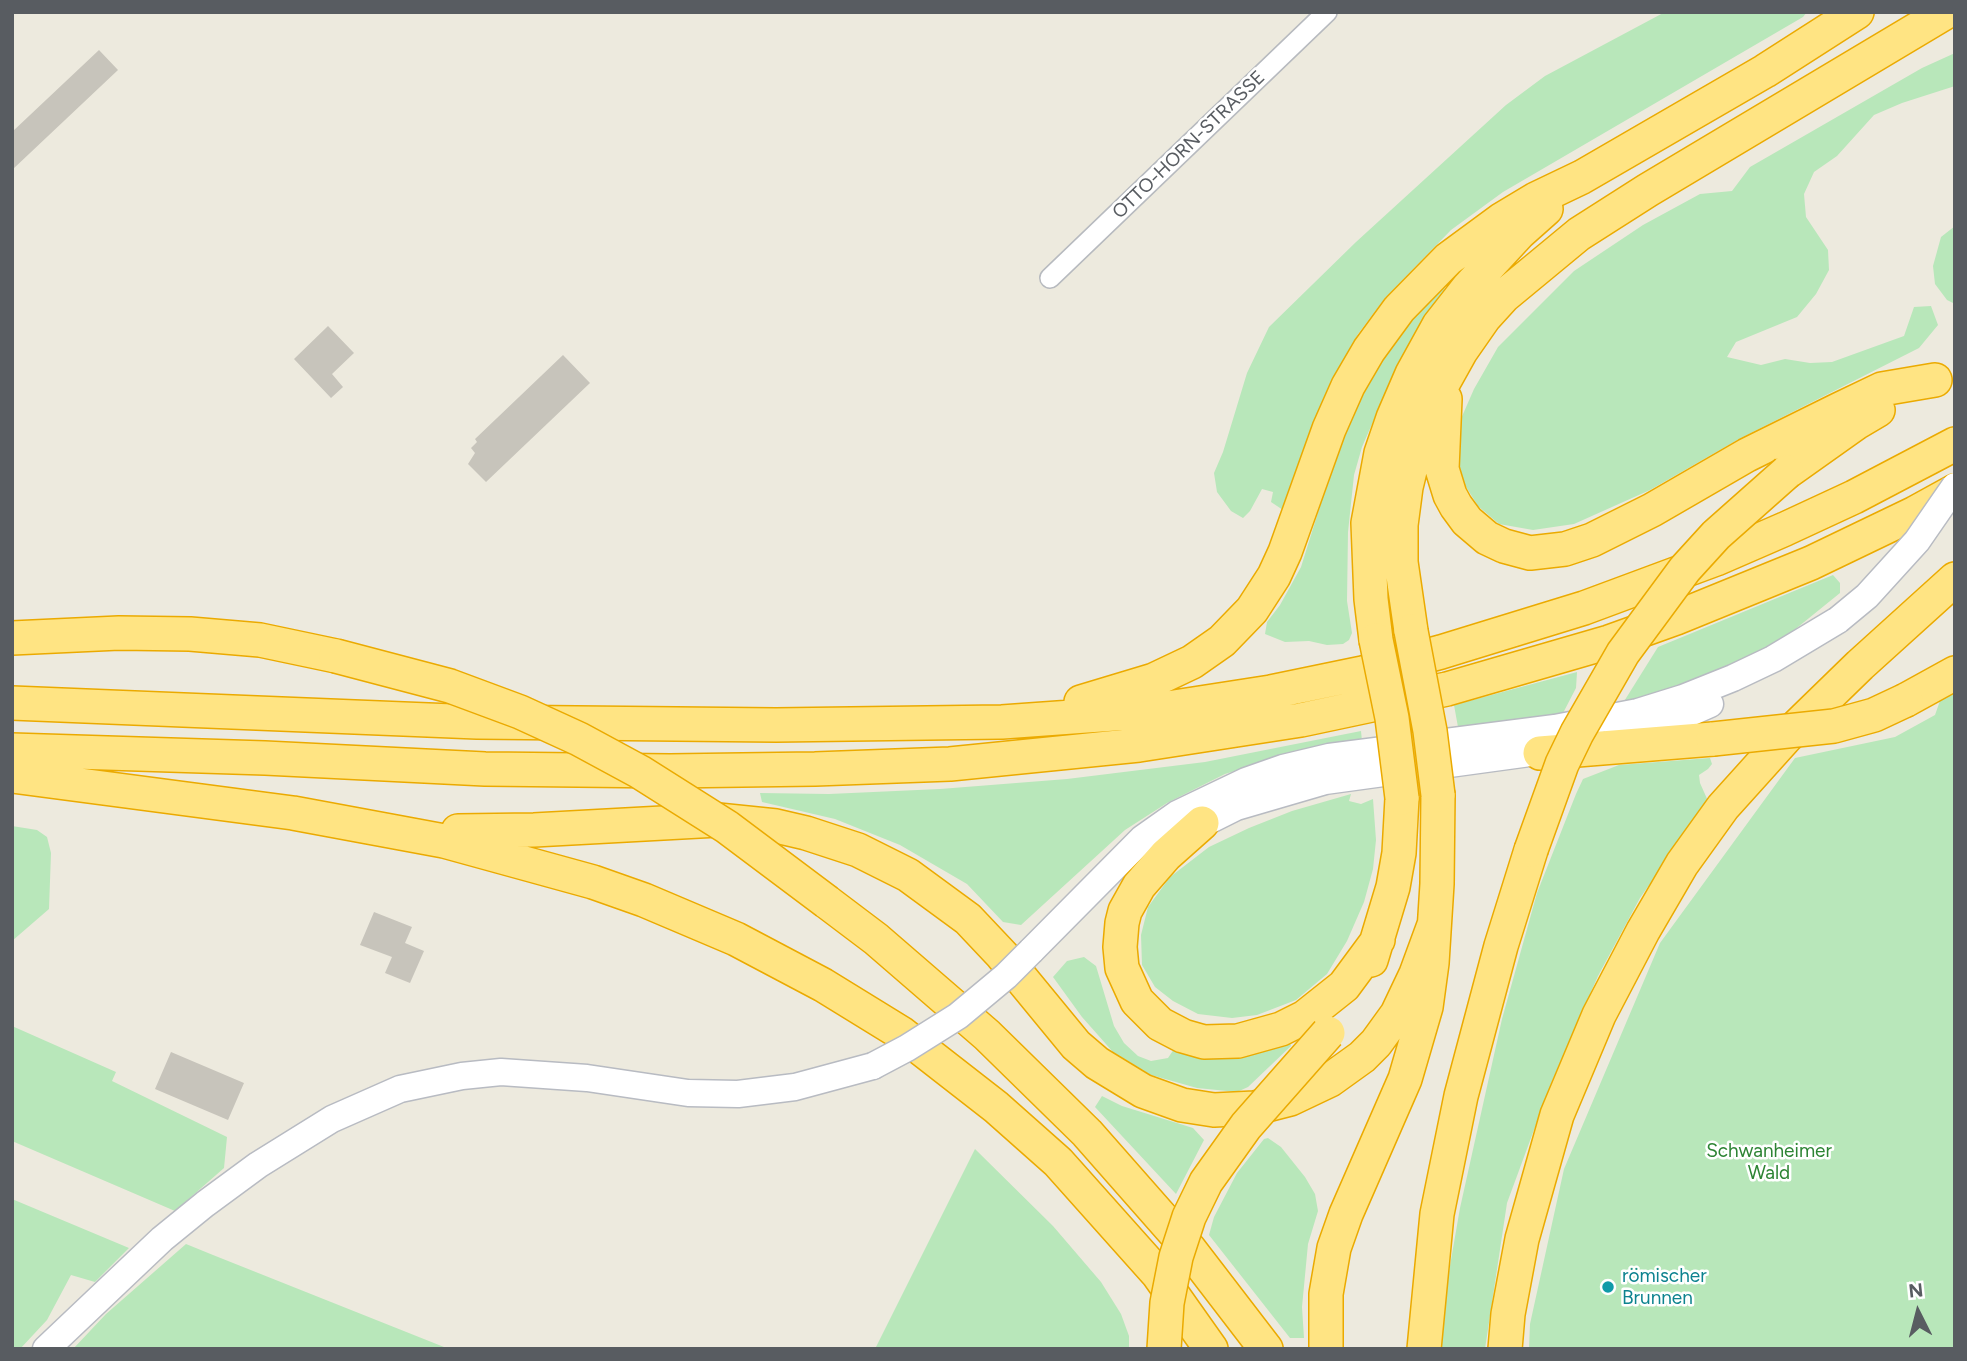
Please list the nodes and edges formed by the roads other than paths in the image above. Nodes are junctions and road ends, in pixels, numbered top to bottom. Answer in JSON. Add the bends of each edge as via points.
{"nodes":[{"id":1,"x":1327,"y":12,"type":"edge"},
{"id":2,"x":1857,"y":12,"type":"edge"},
{"id":3,"x":1946,"y":12,"type":"edge"},
{"id":4,"x":1955,"y":29,"type":"edge"},
{"id":5,"x":1815,"y":91,"type":"junction"},
{"id":6,"x":1582,"y":177,"type":"junction"},
{"id":7,"x":1050,"y":278,"type":"dead end"},
{"id":8,"x":1448,"y":374,"type":"junction"},
{"id":9,"x":1945,"y":375,"type":"edge"},
{"id":10,"x":1955,"y":444,"type":"edge"},
{"id":11,"x":1955,"y":488,"type":"edge"},
{"id":12,"x":1955,"y":579,"type":"edge"},
{"id":13,"x":1838,"y":620,"type":"junction"},
{"id":14,"x":12,"y":638,"type":"edge"},
{"id":15,"x":1955,"y":673,"type":"edge"},
{"id":16,"x":12,"y":703,"type":"edge"},
{"id":17,"x":940,"y":723,"type":"junction"},
{"id":18,"x":12,"y":750,"type":"edge"},
{"id":19,"x":1540,"y":752,"type":"junction"},
{"id":20,"x":12,"y":776,"type":"edge"},
{"id":21,"x":1202,"y":823,"type":"junction"},
{"id":22,"x":387,"y":829,"type":"junction"},
{"id":23,"x":1068,"y":916,"type":"junction"},
{"id":24,"x":1434,"y":925,"type":"junction"},
{"id":25,"x":1378,"y":940,"type":"junction"},
{"id":26,"x":46,"y":1349,"type":"edge"},
{"id":27,"x":1164,"y":1349,"type":"edge"},
{"id":28,"x":1211,"y":1349,"type":"edge"},
{"id":29,"x":1266,"y":1349,"type":"edge"},
{"id":30,"x":1326,"y":1349,"type":"edge"},
{"id":31,"x":1424,"y":1349,"type":"edge"},
{"id":32,"x":1505,"y":1349,"type":"edge"}],
"edges":[{"from":1,"to":7,"type":"street","name":"OTTO-HORN-STRASSE"},
{"from":2,"to":6,"type":"highway"},
{"from":3,"to":5,"type":"highway"},
{"from":4,"to":5,"type":"highway"},
{"from":5,"to":8,"type":"highway","via":[[1578,234],[1504,296]]},
{"from":6,"to":17,"type":"highway","via":[[1475,237],[1391,319],[1339,405],[1274,576],[1252,610],[1222,641],[1166,676],[1111,694]]},
{"from":6,"to":25,"type":"highway","bridge":true,"via":[[1519,233],[1439,325],[1412,374],[1381,453],[1368,523],[1370,586],[1402,798],[1399,853]]},
{"from":8,"to":9,"type":"highway","via":[[1441,456],[1450,495],[1467,521],[1487,538],[1530,553],[1592,540],[1747,455],[1882,389]]},
{"from":8,"to":24,"type":"highway","bridge":true,"via":[[1417,442],[1401,525],[1410,631],[1438,794]]},
{"from":9,"to":31,"type":"highway","bridge":true,"via":[[1856,423],[1787,472],[1716,535],[1623,653],[1577,733],[1531,850],[1461,1096],[1437,1214]]},
{"from":10,"to":17,"type":"highway","via":[[1854,497],[1716,559],[1584,608],[1441,652],[1271,692],[1142,712]]},
{"from":11,"to":13,"type":"street","bridge":true,"via":[[1917,541],[1867,596]]},
{"from":11,"to":18,"type":"highway","via":[[1915,513],[1811,563],[1597,646],[1447,689],[1301,720],[1139,745],[950,764],[670,771],[485,769]]},
{"from":12,"to":32,"type":"highway","via":[[1777,746],[1723,807],[1656,908],[1599,1015],[1557,1115],[1522,1239]]},
{"from":13,"to":19,"type":"street","via":[[1771,671],[1728,696],[1632,734]]},
{"from":13,"to":23,"type":"street","via":[[1743,673],[1638,712],[1555,728],[1329,757],[1246,781],[1177,814],[1143,838]]},
{"from":14,"to":29,"type":"highway","bridge":true,"via":[[190,635],[260,640],[336,656],[450,686],[520,712],[684,798],[876,939],[987,1035],[1087,1133],[1190,1250]]},
{"from":15,"to":19,"type":"highway","bridge":true,"via":[[1906,701],[1834,726]]},
{"from":16,"to":17,"type":"highway","via":[[477,722]]},
{"from":19,"to":21,"type":"street","via":[[1325,781],[1254,801]]},
{"from":20,"to":22,"type":"highway"},
{"from":21,"to":23,"type":"street"},
{"from":21,"to":25,"type":"highway","via":[[1139,886],[1122,923],[1122,968],[1137,1001],[1160,1024],[1204,1042],[1269,1034],[1294,1024],[1335,993]]},
{"from":22,"to":24,"type":"highway","via":[[521,831],[718,820],[776,826],[834,841],[908,875],[968,919],[1076,1045],[1097,1063],[1143,1091],[1214,1110],[1290,1100],[1348,1069],[1376,1043],[1397,1014]]},
{"from":22,"to":28,"type":"highway","via":[[508,857],[644,900],[736,939],[856,1004],[969,1084],[1058,1162],[1158,1274]]},
{"from":23,"to":26,"type":"street","bridge":true,"via":[[958,1016],[907,1048],[873,1066],[795,1087],[738,1094],[688,1093],[501,1072],[400,1089],[332,1119],[258,1164],[162,1239]]},
{"from":24,"to":30,"type":"highway","via":[[1426,1007],[1413,1056],[1334,1248],[1325,1294]]},
{"from":25,"to":27,"type":"highway","bridge":true,"via":[[1357,991],[1328,1033],[1246,1126],[1206,1182],[1176,1257]]}]}
